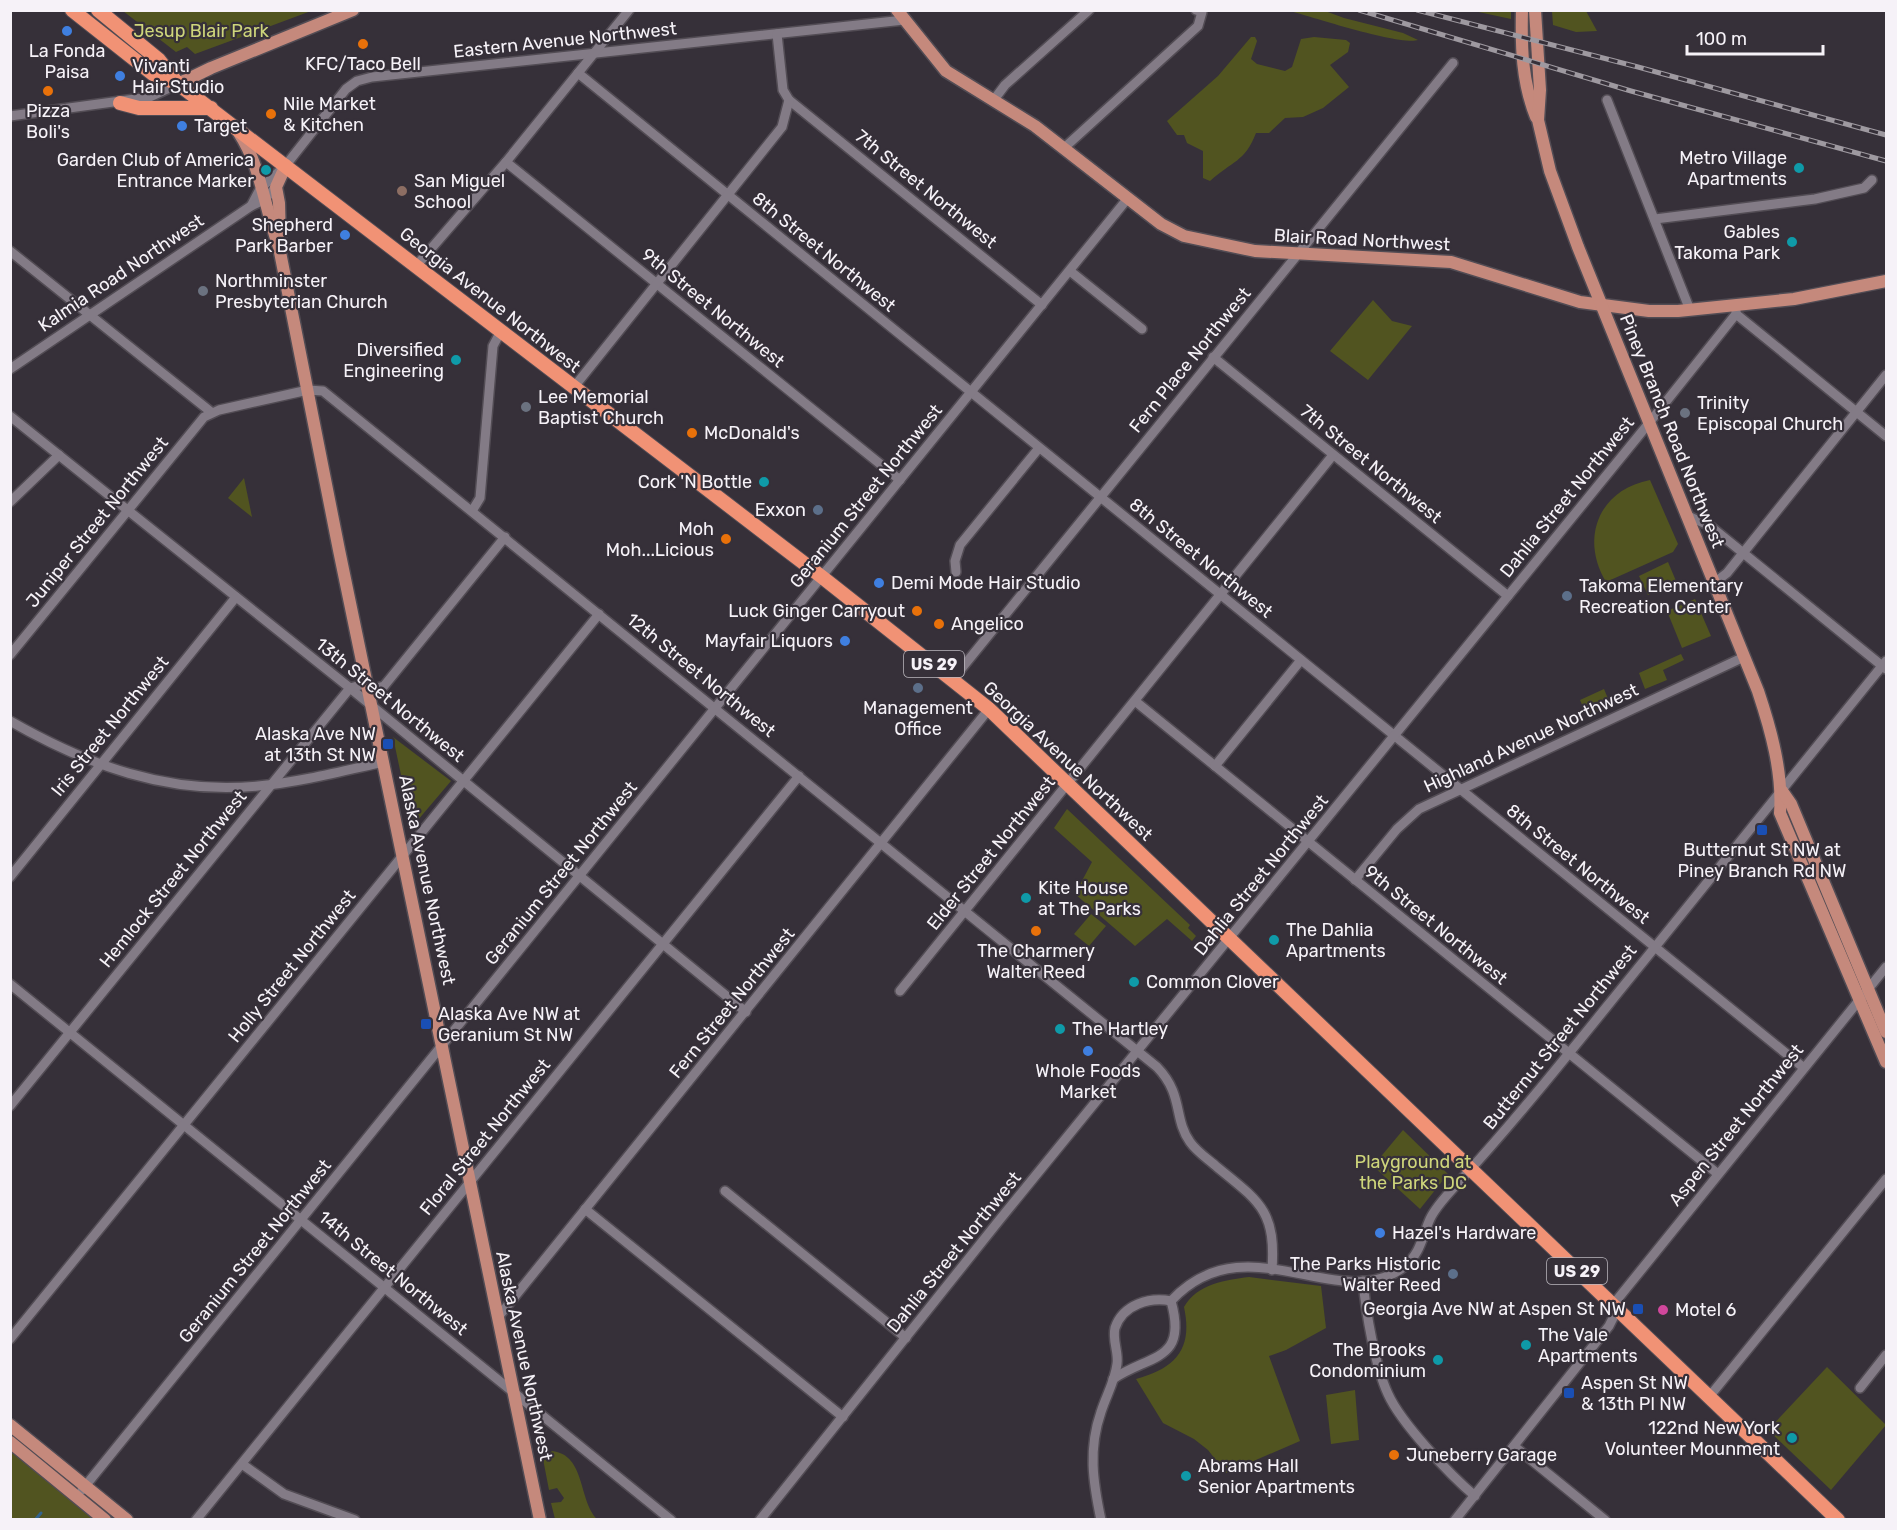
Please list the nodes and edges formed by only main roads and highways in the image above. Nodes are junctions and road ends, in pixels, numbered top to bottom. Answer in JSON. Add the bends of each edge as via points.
{"nodes":[{"id":1,"x":72,"y":10,"type":"edge"},
{"id":2,"x":98,"y":10,"type":"edge"},
{"id":3,"x":353,"y":10,"type":"edge"},
{"id":4,"x":1522,"y":10,"type":"edge"},
{"id":5,"x":1535,"y":10,"type":"edge"},
{"id":6,"x":900,"y":15,"type":"edge"},
{"id":7,"x":178,"y":84,"type":"junction"},
{"id":8,"x":120,"y":103,"type":"road end"},
{"id":9,"x":211,"y":108,"type":"junction"},
{"id":10,"x":1538,"y":120,"type":"junction"},
{"id":11,"x":232,"y":123,"type":"junction"},
{"id":12,"x":286,"y":165,"type":"junction"},
{"id":13,"x":276,"y":188,"type":"joint"},
{"id":14,"x":279,"y":247,"type":"junction"},
{"id":15,"x":1887,"y":281,"type":"edge"},
{"id":16,"x":1603,"y":306,"type":"junction"},
{"id":17,"x":1865,"y":994,"type":"junction"},
{"id":18,"x":1887,"y":1032,"type":"edge"},
{"id":19,"x":1887,"y":1062,"type":"edge"},
{"id":20,"x":10,"y":1425,"type":"edge"},
{"id":21,"x":10,"y":1442,"type":"edge"},
{"id":22,"x":105,"y":1520,"type":"edge"},
{"id":23,"x":127,"y":1520,"type":"edge"},
{"id":24,"x":540,"y":1520,"type":"edge"},
{"id":25,"x":1838,"y":1520,"type":"edge"}],
"edges":[{"from":1,"to":7,"type":"highway","number":"US 29","via":[[153,74]]},
{"from":2,"to":7,"type":"highway","number":"US 29","via":[[159,60]]},
{"from":3,"to":7,"type":"main road"},
{"from":4,"to":10,"type":"main road","name":"Piney Branch Road Northwest","via":[[1525,77]]},
{"from":5,"to":10,"type":"main road","name":"Piney Branch Road Northwest"},
{"from":6,"to":16,"type":"main road","name":"Blair Road Northwest","via":[[946,71],[1035,126],[1179,235],[1247,250],[1451,262]]},
{"from":7,"to":9,"type":"highway","name":"Georgia Avenue Northwest","number":"US 29"},
{"from":8,"to":9,"type":"highway","via":[[140,108]]},
{"from":9,"to":11,"type":"highway","name":"Georgia Avenue Northwest","number":"US 29"},
{"from":10,"to":16,"type":"main road","name":"Piney Branch Road Northwest","via":[[1553,181]]},
{"from":11,"to":12,"type":"highway","name":"Georgia Avenue Northwest","number":"US 29"},
{"from":11,"to":14,"type":"main road","name":"Alaska Avenue Northwest","via":[[249,148]]},
{"from":12,"to":13,"type":"main road","name":"Kalmia Road Northwest"},
{"from":12,"to":25,"type":"highway","name":"Georgia Avenue Northwest","number":"US 29","via":[[989,709]]},
{"from":13,"to":14,"type":"main road","name":"Alaska Avenue Northwest"},
{"from":14,"to":24,"type":"main road","name":"Alaska Avenue Northwest"},
{"from":15,"to":16,"type":"main road","name":"Blair Road Northwest","via":[[1736,310],[1654,311]]},
{"from":16,"to":17,"type":"main road","name":"Piney Branch Road Northwest","via":[[1744,657],[1765,713],[1782,791],[1791,804]]},
{"from":17,"to":18,"type":"main road","name":"Piney Branch Road Northwest"},
{"from":17,"to":19,"type":"main road","name":"Piney Branch Road Northwest"},
{"from":20,"to":23,"type":"main road"},
{"from":21,"to":22,"type":"main road"}]}
